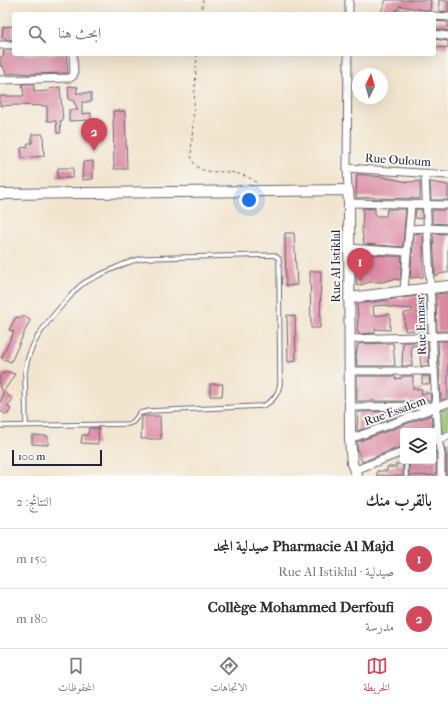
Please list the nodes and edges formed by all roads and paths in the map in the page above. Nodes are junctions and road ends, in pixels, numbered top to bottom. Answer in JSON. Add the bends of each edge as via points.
{"nodes":[{"id":1,"x":203,"y":0,"type":"edge"},
{"id":2,"x":349,"y":0,"type":"edge"},
{"id":3,"x":201,"y":12,"type":"edge"},
{"id":4,"x":349,"y":12,"type":"edge"},
{"id":5,"x":436,"y":16,"type":"edge"},
{"id":6,"x":448,"y":17,"type":"edge"},
{"id":7,"x":436,"y":34,"type":"edge"},
{"id":8,"x":448,"y":36,"type":"edge"},
{"id":9,"x":0,"y":45,"type":"edge"},
{"id":10,"x":12,"y":45,"type":"edge"},
{"id":11,"x":73,"y":56,"type":"edge"},
{"id":12,"x":197,"y":56,"type":"edge"},
{"id":13,"x":348,"y":56,"type":"edge"},
{"id":14,"x":0,"y":80,"type":"edge"},
{"id":15,"x":347,"y":168,"type":"junction"},
{"id":16,"x":425,"y":173,"type":"junction"},
{"id":17,"x":448,"y":175,"type":"edge"},
{"id":18,"x":257,"y":183,"type":"dead end"},
{"id":19,"x":348,"y":190,"type":"junction"},
{"id":20,"x":0,"y":194,"type":"edge"},
{"id":21,"x":349,"y":203,"type":"junction"},
{"id":22,"x":411,"y":204,"type":"junction"},
{"id":23,"x":427,"y":204,"type":"junction"},
{"id":24,"x":448,"y":205,"type":"edge"},
{"id":25,"x":428,"y":228,"type":"junction"},
{"id":26,"x":409,"y":229,"type":"junction"},
{"id":27,"x":448,"y":229,"type":"edge"},
{"id":28,"x":348,"y":248,"type":"junction"},
{"id":29,"x":407,"y":252,"type":"junction"},
{"id":30,"x":448,"y":286,"type":"edge"},
{"id":31,"x":431,"y":288,"type":"junction"},
{"id":32,"x":404,"y":291,"type":"junction"},
{"id":33,"x":349,"y":298,"type":"junction"},
{"id":34,"x":433,"y":336,"type":"junction"},
{"id":35,"x":448,"y":336,"type":"edge"},
{"id":36,"x":350,"y":339,"type":"junction"},
{"id":37,"x":350,"y":371,"type":"junction"},
{"id":38,"x":434,"y":371,"type":"junction"},
{"id":39,"x":448,"y":403,"type":"edge"},
{"id":40,"x":350,"y":407,"type":"junction"},
{"id":41,"x":436,"y":407,"type":"junction"},
{"id":42,"x":26,"y":425,"type":"junction"},
{"id":43,"x":0,"y":426,"type":"edge"},
{"id":44,"x":436,"y":428,"type":"edge"},
{"id":45,"x":448,"y":436,"type":"edge"},
{"id":46,"x":350,"y":439,"type":"junction"},
{"id":47,"x":436,"y":440,"type":"edge"},
{"id":48,"x":400,"y":453,"type":"edge"},
{"id":49,"x":406,"y":464,"type":"edge"},
{"id":50,"x":356,"y":473,"type":"edge"},
{"id":51,"x":406,"y":476,"type":"edge"},
{"id":52,"x":441,"y":476,"type":"edge"}],
"edges":[{"from":1,"to":3,"type":"path"},
{"from":2,"to":4,"type":"street"},
{"from":5,"to":6,"type":"street"},
{"from":7,"to":8,"type":"street"},
{"from":9,"to":10,"type":"street"},
{"from":11,"to":14,"type":"street","via":[[74,74],[70,78]]},
{"from":12,"to":18,"type":"path","via":[[192,161],[203,170],[243,175]]},
{"from":13,"to":15,"type":"street","name":"Rue Al Istiklal"},
{"from":15,"to":16,"type":"street","name":"Rue Ouloum"},
{"from":15,"to":19,"type":"street","name":"Rue Al Istiklal"},
{"from":16,"to":17,"type":"street","name":"Rue Ouloum"},
{"from":16,"to":23,"type":"street","name":"Rue Ennasr"},
{"from":19,"to":20,"type":"street"},
{"from":19,"to":21,"type":"street","name":"Rue Al Istiklal"},
{"from":21,"to":22,"type":"street"},
{"from":21,"to":28,"type":"street","name":"Rue Al Istiklal"},
{"from":22,"to":23,"type":"street"},
{"from":22,"to":26,"type":"street"},
{"from":23,"to":24,"type":"street"},
{"from":23,"to":25,"type":"street","name":"Rue Ennasr"},
{"from":25,"to":26,"type":"street"},
{"from":25,"to":27,"type":"street"},
{"from":25,"to":31,"type":"street","name":"Rue Ennasr"},
{"from":26,"to":29,"type":"street"},
{"from":28,"to":29,"type":"street"},
{"from":28,"to":33,"type":"street","name":"Rue Al Istiklal"},
{"from":29,"to":32,"type":"street"},
{"from":30,"to":31,"type":"street"},
{"from":31,"to":32,"type":"street"},
{"from":31,"to":34,"type":"street","name":"Rue Ennasr"},
{"from":32,"to":33,"type":"street"},
{"from":33,"to":36,"type":"street","name":"Rue Al Istiklal"},
{"from":34,"to":35,"type":"street"},
{"from":34,"to":36,"type":"street"},
{"from":34,"to":38,"type":"street","name":"Rue Ennasr"},
{"from":36,"to":37,"type":"street","name":"Rue Al Istiklal"},
{"from":37,"to":38,"type":"street"},
{"from":37,"to":40,"type":"street","name":"Rue Al Istiklal"},
{"from":38,"to":41,"type":"street","name":"Rue Ennasr"},
{"from":39,"to":41,"type":"street","name":"Rue Essalem"},
{"from":40,"to":41,"type":"street"},
{"from":40,"to":46,"type":"street","name":"Rue Al Istiklal"},
{"from":41,"to":44,"type":"street","name":"Rue Ennasr"},
{"from":41,"to":46,"type":"street","name":"Rue Essalem"},
{"from":42,"to":42,"type":"lane","via":[[24,373],[29,352],[39,333],[59,308],[88,281],[124,264],[145,258],[274,255],[279,259],[280,384],[279,391],[270,403],[262,406],[145,412],[140,413],[128,424]]},
{"from":42,"to":43,"type":"lane"},
{"from":45,"to":47,"type":"street"},
{"from":46,"to":50,"type":"street","name":"Rue Al Istiklal","via":[[352,463]]},
{"from":47,"to":52,"type":"street","name":"Rue Ennasr","via":[[441,454]]},
{"from":48,"to":50,"type":"street"},
{"from":49,"to":51,"type":"lane"}]}
